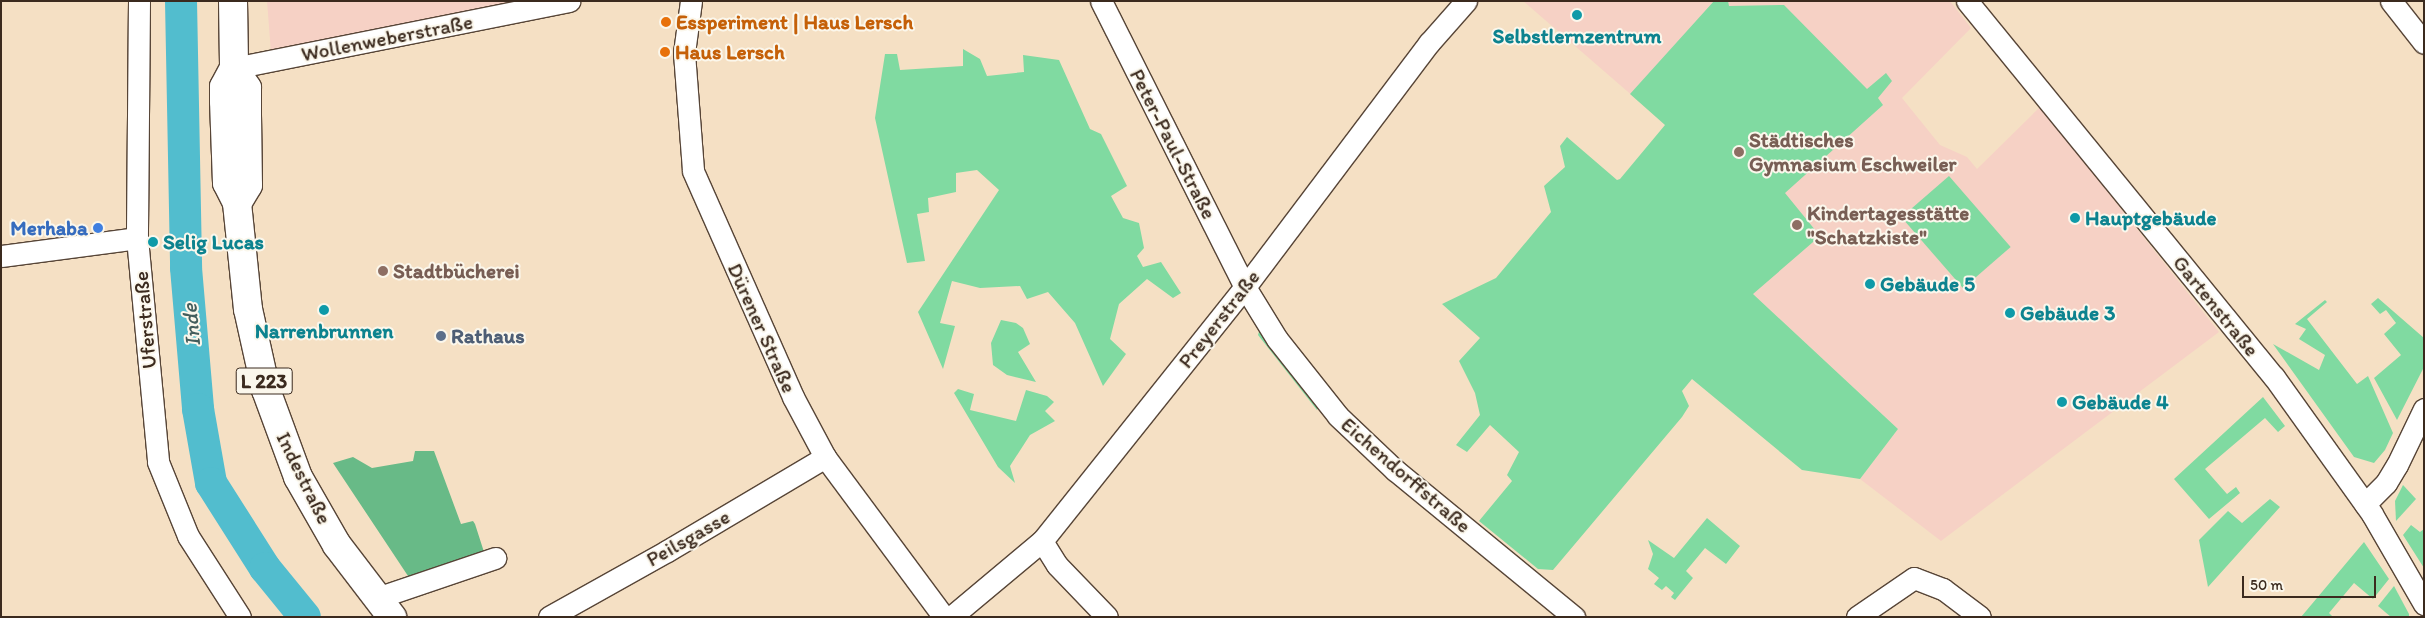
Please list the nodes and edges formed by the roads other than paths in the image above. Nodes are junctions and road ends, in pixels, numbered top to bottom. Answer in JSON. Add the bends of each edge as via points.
{"nodes":[{"id":1,"x":139,"y":1,"type":"edge"},
{"id":2,"x":233,"y":1,"type":"edge"},
{"id":3,"x":569,"y":1,"type":"edge"},
{"id":4,"x":691,"y":1,"type":"edge"},
{"id":5,"x":1101,"y":1,"type":"edge"},
{"id":6,"x":1466,"y":1,"type":"edge"},
{"id":7,"x":1967,"y":1,"type":"edge"},
{"id":8,"x":2391,"y":1,"type":"edge"},
{"id":9,"x":507,"y":7,"type":"edge"},
{"id":10,"x":2424,"y":43,"type":"edge"},
{"id":11,"x":234,"y":68,"type":"junction"},
{"id":12,"x":137,"y":238,"type":"junction"},
{"id":13,"x":1,"y":256,"type":"edge"},
{"id":14,"x":1245,"y":287,"type":"junction"},
{"id":15,"x":2424,"y":410,"type":"edge"},
{"id":16,"x":825,"y":457,"type":"junction"},
{"id":17,"x":2365,"y":504,"type":"junction"},
{"id":18,"x":1042,"y":541,"type":"junction"},
{"id":19,"x":495,"y":558,"type":"dead end"},
{"id":20,"x":2424,"y":604,"type":"edge"},
{"id":21,"x":384,"y":607,"type":"edge"},
{"id":22,"x":240,"y":617,"type":"edge"},
{"id":23,"x":549,"y":617,"type":"edge"},
{"id":24,"x":944,"y":617,"type":"edge"},
{"id":25,"x":951,"y":617,"type":"edge"},
{"id":26,"x":1107,"y":617,"type":"edge"},
{"id":27,"x":1574,"y":617,"type":"edge"},
{"id":28,"x":1857,"y":617,"type":"edge"},
{"id":29,"x":1980,"y":617,"type":"edge"}],
"edges":[{"from":1,"to":12,"type":"street","name":"Uferstraße"},
{"from":2,"to":11,"type":"main road","name":"Indestraße","number":"L 223"},
{"from":3,"to":9,"type":"street","name":"Wollenweberstraße"},
{"from":4,"to":16,"type":"street","name":"Dürener Straße","via":[[684,53],[693,171],[793,398]]},
{"from":5,"to":14,"type":"street","name":"Peter-Paul-Straße"},
{"from":6,"to":14,"type":"street","name":"Preyerstraße","via":[[1429,43]]},
{"from":7,"to":17,"type":"street","name":"Gartenstraße","via":[[2274,378]]},
{"from":8,"to":10,"type":"street"},
{"from":9,"to":11,"type":"street","name":"Wollenweberstraße","via":[[481,20]]},
{"from":11,"to":21,"type":"main road","name":"Indestraße","number":"L 223","via":[[224,87],[227,183],[237,203],[248,309],[266,390],[290,458],[337,545]]},
{"from":12,"to":13,"type":"street"},
{"from":12,"to":22,"type":"street","name":"Uferstraße","via":[[158,462],[188,536]]},
{"from":14,"to":18,"type":"street","name":"Preyerstraße"},
{"from":14,"to":27,"type":"street","name":"Eichendorffstraße","via":[[1277,339],[1338,416],[1395,470]]},
{"from":15,"to":17,"type":"street","via":[[2386,483]]},
{"from":16,"to":23,"type":"street","name":"Peilsgasse"},
{"from":16,"to":24,"type":"street","name":"Dürener Straße"},
{"from":17,"to":20,"type":"street","name":"Gartenstraße"},
{"from":18,"to":25,"type":"street","name":"Preyerstraße"},
{"from":18,"to":26,"type":"street","via":[[1057,565]]},
{"from":19,"to":21,"type":"street"},
{"from":28,"to":29,"type":"street","via":[[1914,578],[1943,588]]}]}
